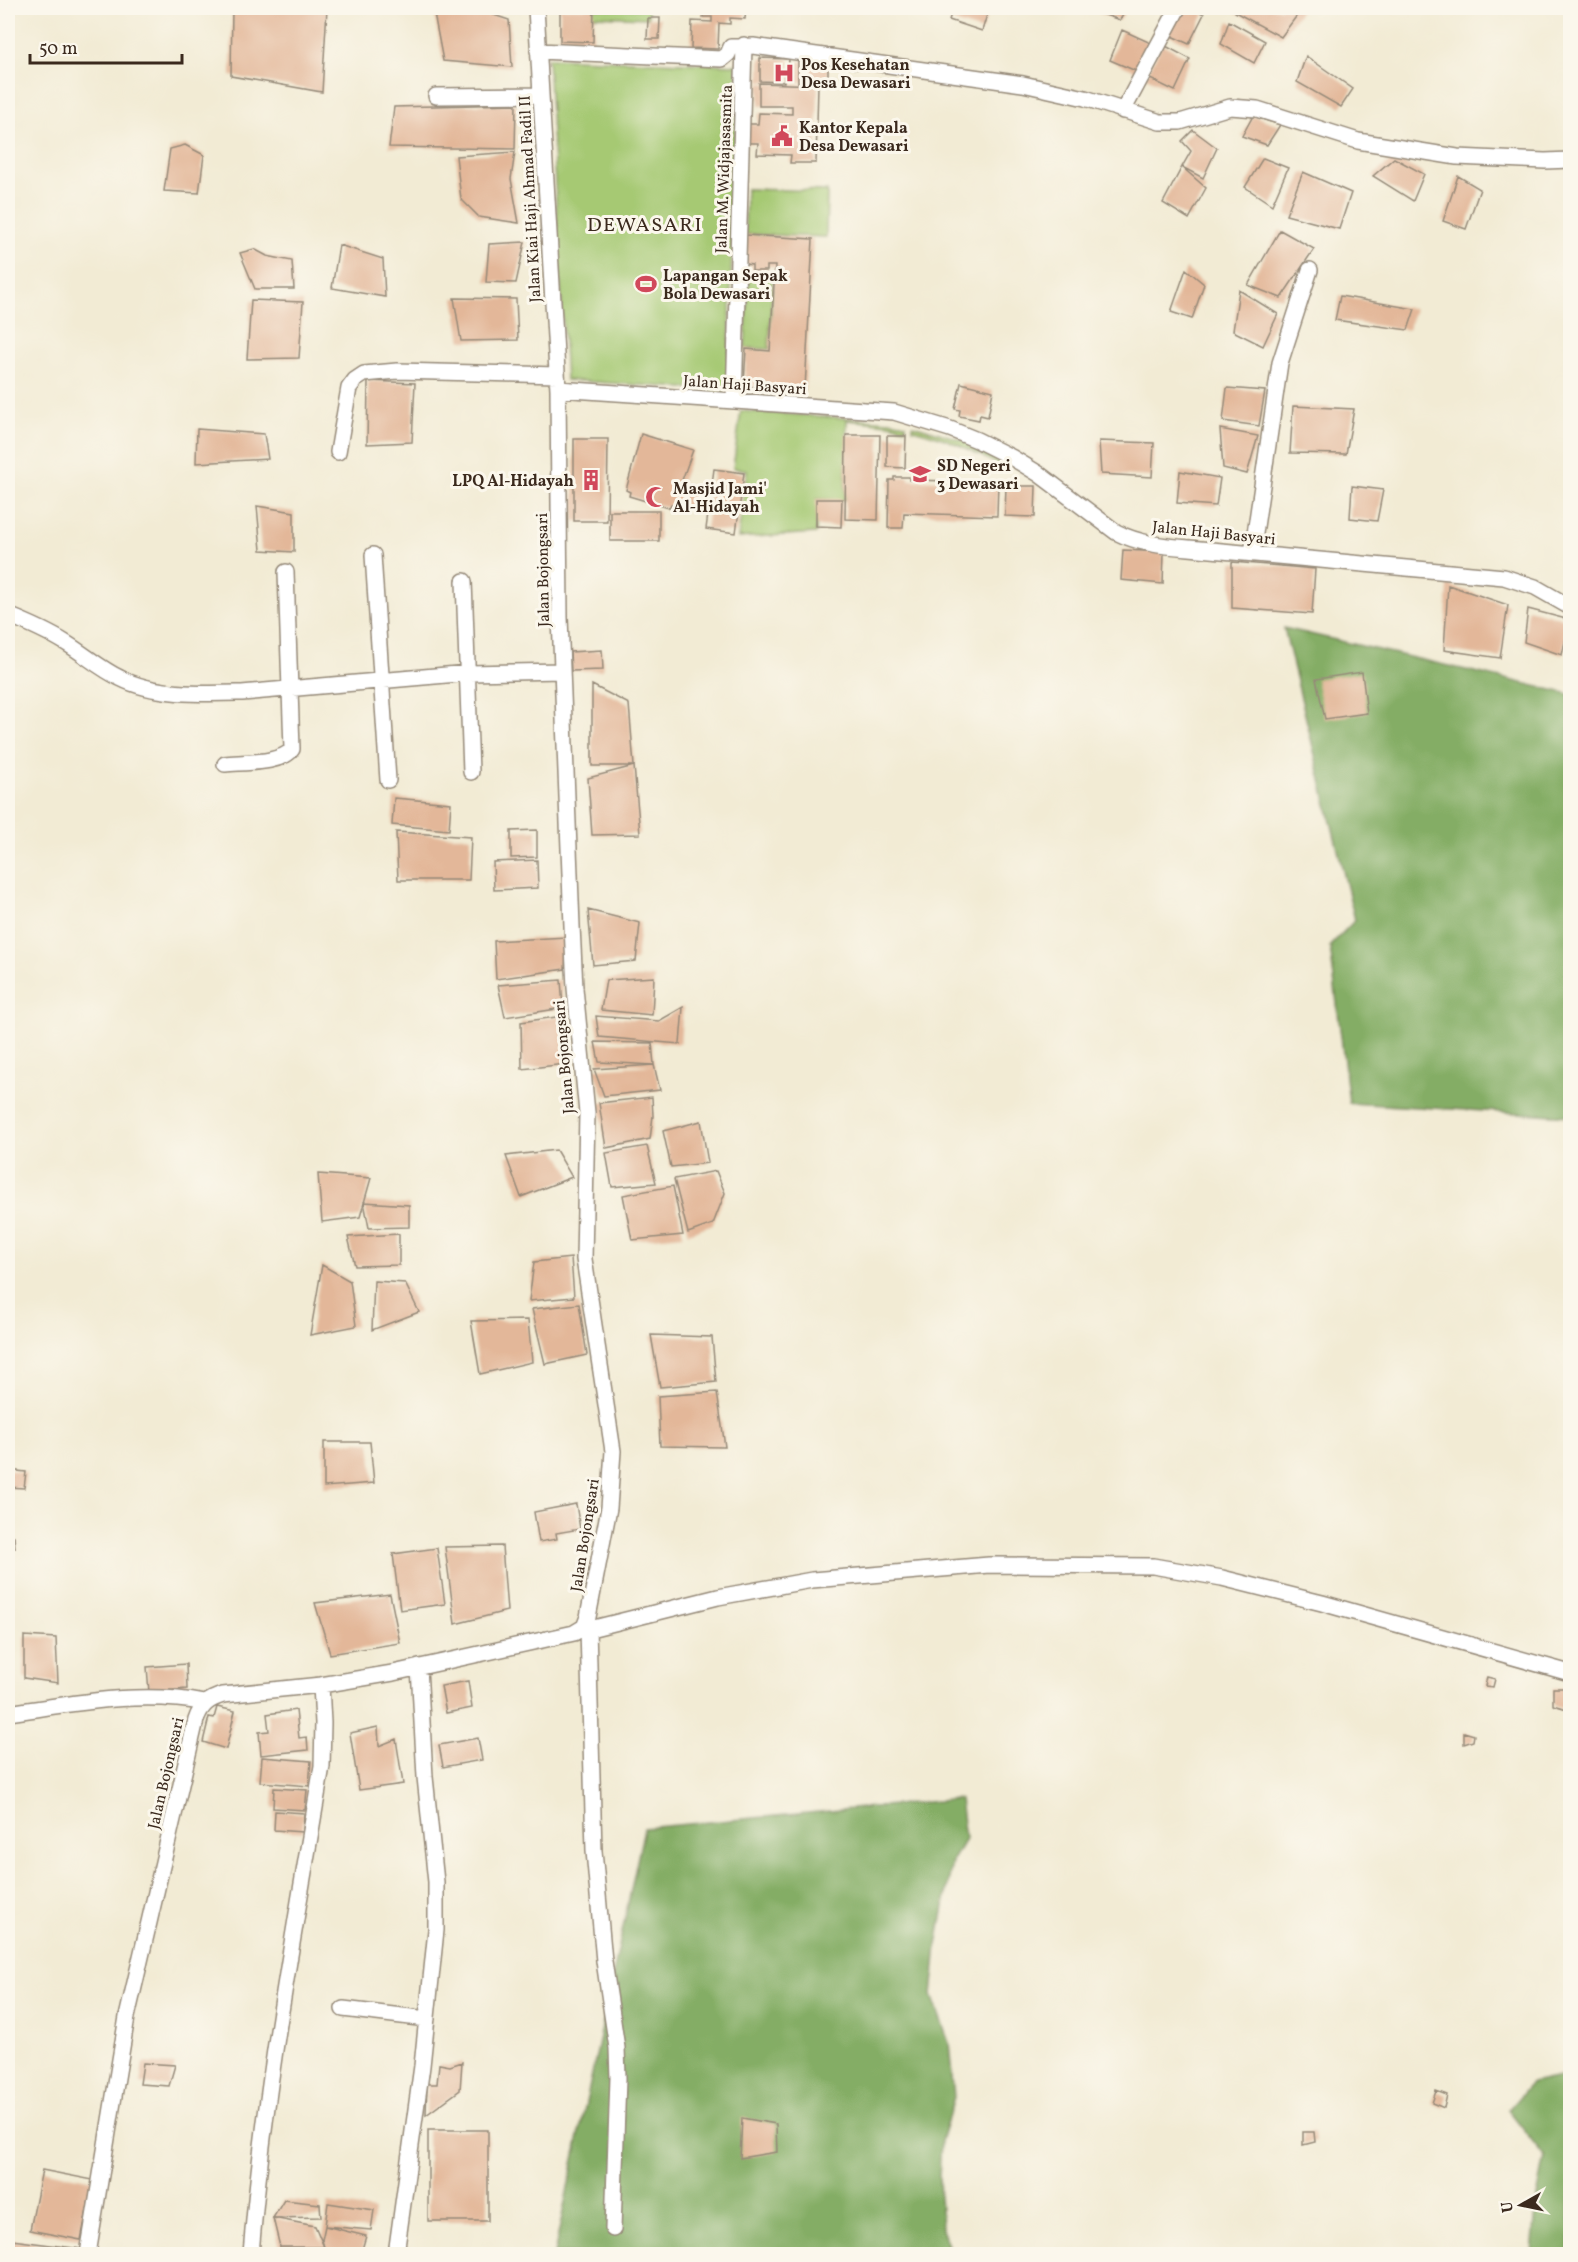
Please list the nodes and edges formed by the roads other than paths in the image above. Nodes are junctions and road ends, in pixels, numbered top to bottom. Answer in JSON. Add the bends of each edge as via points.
{"nodes":[{"id":1,"x":536,"y":8,"type":"edge"},
{"id":2,"x":1179,"y":8,"type":"edge"},
{"id":3,"x":744,"y":45,"type":"junction"},
{"id":4,"x":538,"y":51,"type":"junction"},
{"id":5,"x":541,"y":95,"type":"junction"},
{"id":6,"x":436,"y":96,"type":"dead end"},
{"id":7,"x":1123,"y":111,"type":"junction"},
{"id":8,"x":1570,"y":160,"type":"edge"},
{"id":9,"x":1310,"y":270,"type":"dead end"},
{"id":10,"x":557,"y":382,"type":"junction"},
{"id":11,"x":734,"y":401,"type":"junction"},
{"id":12,"x":338,"y":452,"type":"dead end"},
{"id":13,"x":1252,"y":554,"type":"junction"},
{"id":14,"x":373,"y":555,"type":"dead end"},
{"id":15,"x":286,"y":572,"type":"dead end"},
{"id":16,"x":464,"y":581,"type":"dead end"},
{"id":17,"x":1570,"y":607,"type":"edge"},
{"id":18,"x":8,"y":615,"type":"edge"},
{"id":19,"x":562,"y":671,"type":"junction"},
{"id":20,"x":469,"y":673,"type":"junction"},
{"id":21,"x":382,"y":681,"type":"junction"},
{"id":22,"x":290,"y":689,"type":"junction"},
{"id":23,"x":225,"y":764,"type":"dead end"},
{"id":24,"x":471,"y":772,"type":"dead end"},
{"id":25,"x":388,"y":780,"type":"dead end"},
{"id":26,"x":586,"y":1628,"type":"junction"},
{"id":27,"x":419,"y":1667,"type":"junction"},
{"id":28,"x":1570,"y":1673,"type":"edge"},
{"id":29,"x":321,"y":1684,"type":"junction"},
{"id":30,"x":205,"y":1703,"type":"junction"},
{"id":31,"x":8,"y":1713,"type":"edge"},
{"id":32,"x":343,"y":2009,"type":"dead end"},
{"id":33,"x":427,"y":2019,"type":"junction"},
{"id":34,"x":613,"y":2229,"type":"dead end"},
{"id":35,"x":88,"y":2254,"type":"edge"},
{"id":36,"x":251,"y":2254,"type":"edge"},
{"id":37,"x":396,"y":2254,"type":"edge"}],
"edges":[{"from":1,"to":4,"type":"street","name":"Jalan Kiai Haji Ahmad Fadil II"},
{"from":2,"to":7,"type":"street"},
{"from":3,"to":4,"type":"street","via":[[731,47],[722,59]]},
{"from":3,"to":7,"type":"street","via":[[1023,84]]},
{"from":3,"to":11,"type":"street","name":"Jalan M. Widjajasasmita"},
{"from":4,"to":5,"type":"street","name":"Jalan Kiai Haji Ahmad Fadil II"},
{"from":5,"to":6,"type":"street"},
{"from":5,"to":10,"type":"street","name":"Jalan Kiai Haji Ahmad Fadil II"},
{"from":7,"to":8,"type":"street","via":[[1170,123],[1230,107],[1257,109],[1359,141],[1457,157]]},
{"from":9,"to":13,"type":"street","via":[[1280,363]]},
{"from":10,"to":11,"type":"street","name":"Jalan Haji Basyari"},
{"from":10,"to":12,"type":"street","name":"Jalan Haji Basyari","via":[[397,371],[364,374],[349,388]]},
{"from":10,"to":19,"type":"street","name":"Jalan Bojongsari"},
{"from":11,"to":13,"type":"street","name":"Jalan Haji Basyari","via":[[878,410],[950,429],[1039,474],[1127,538]]},
{"from":13,"to":17,"type":"street","name":"Jalan Haji Basyari","via":[[1504,578],[1535,587]]},
{"from":14,"to":21,"type":"street"},
{"from":15,"to":22,"type":"street"},
{"from":16,"to":20,"type":"street"},
{"from":18,"to":22,"type":"street","via":[[63,641],[119,678],[141,686],[204,694]]},
{"from":19,"to":20,"type":"street"},
{"from":19,"to":26,"type":"street","name":"Jalan Bojongsari","via":[[575,987],[587,1113],[584,1259],[613,1451],[609,1508]]},
{"from":20,"to":21,"type":"street"},
{"from":20,"to":24,"type":"street"},
{"from":21,"to":22,"type":"street"},
{"from":21,"to":25,"type":"street"},
{"from":22,"to":23,"type":"street","via":[[290,752],[278,759]]},
{"from":26,"to":27,"type":"street","name":"Jalan Bojongsari"},
{"from":26,"to":28,"type":"street","via":[[812,1580],[989,1565],[1153,1566],[1214,1576],[1322,1603]]},
{"from":26,"to":34,"type":"street","via":[[594,1851],[618,2078]]},
{"from":27,"to":29,"type":"street","name":"Jalan Bojongsari"},
{"from":27,"to":33,"type":"street","via":[[436,1882],[436,1930]]},
{"from":29,"to":30,"type":"street","name":"Jalan Bojongsari","via":[[223,1695]]},
{"from":29,"to":36,"type":"street","via":[[324,1746],[269,2085]]},
{"from":30,"to":31,"type":"street","via":[[179,1698],[112,1699]]},
{"from":30,"to":35,"type":"street","name":"Jalan Bojongsari","via":[[196,1720],[127,2017]]},
{"from":32,"to":33,"type":"street"},
{"from":33,"to":37,"type":"street"}]}
